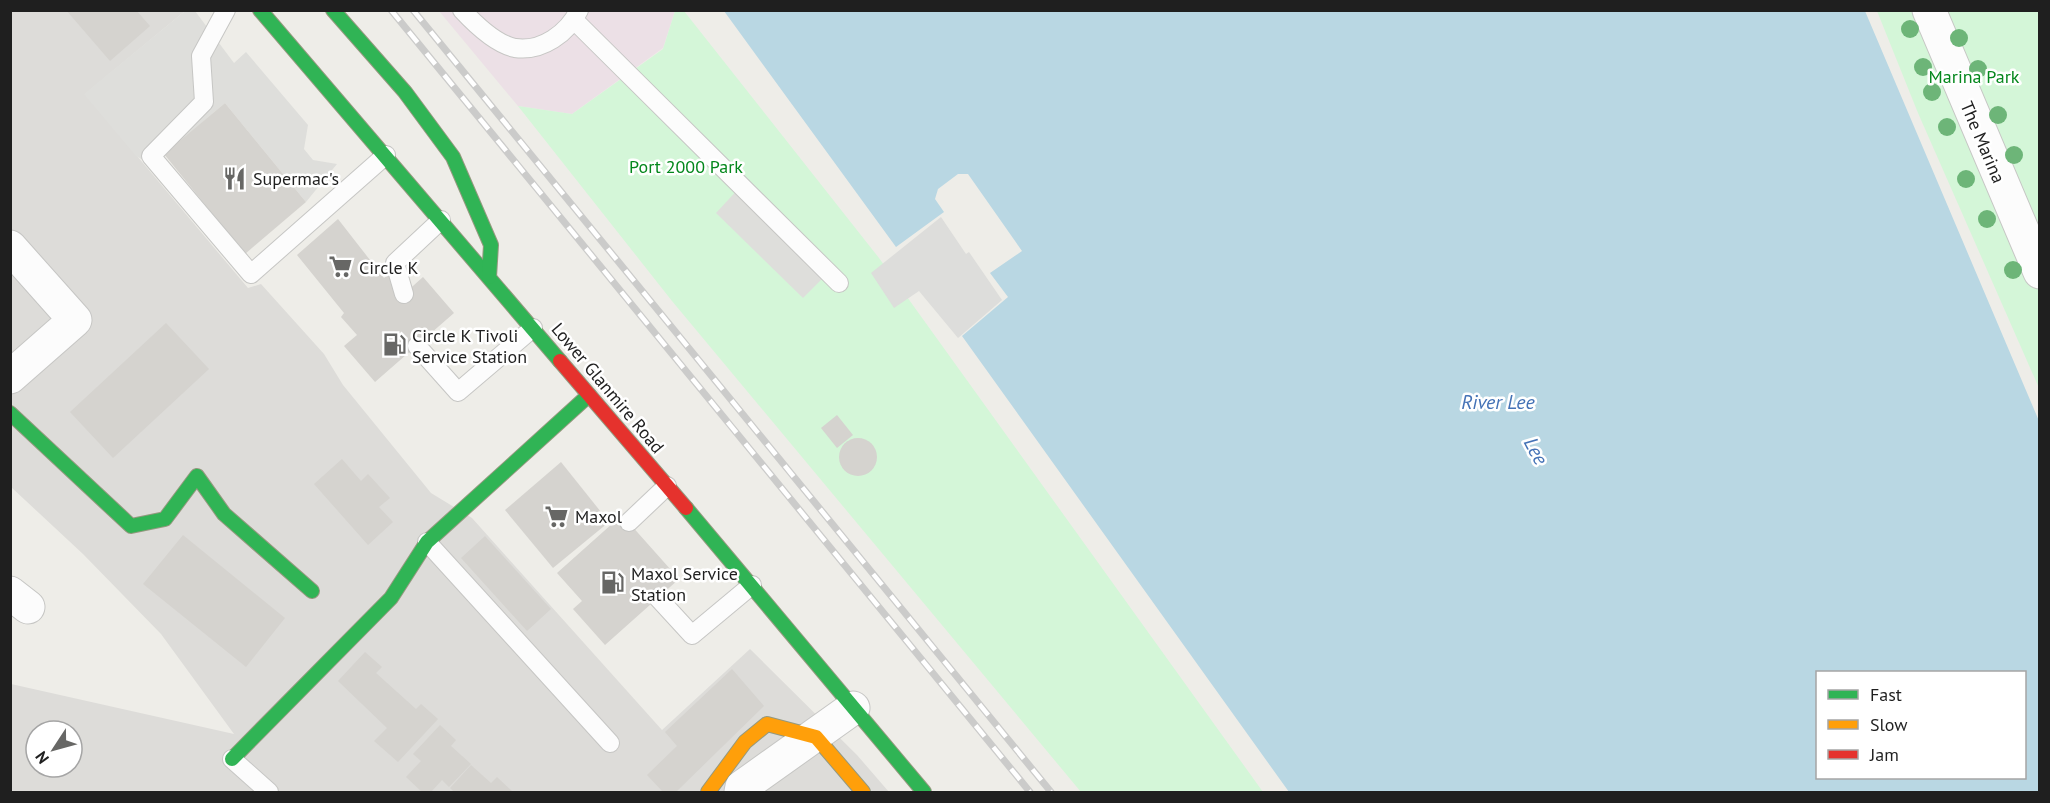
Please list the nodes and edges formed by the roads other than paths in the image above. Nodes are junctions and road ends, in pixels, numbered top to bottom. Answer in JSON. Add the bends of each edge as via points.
{"nodes":[{"id":1,"x":226,"y":10,"type":"edge"},
{"id":2,"x":260,"y":10,"type":"edge"},
{"id":3,"x":333,"y":10,"type":"edge"},
{"id":4,"x":462,"y":10,"type":"edge"},
{"id":5,"x":1929,"y":10,"type":"edge"},
{"id":6,"x":577,"y":15,"type":"edge"},
{"id":7,"x":386,"y":155,"type":"junction"},
{"id":8,"x":441,"y":220,"type":"junction"},
{"id":9,"x":10,"y":247,"type":"edge"},
{"id":10,"x":2040,"y":272,"type":"edge"},
{"id":11,"x":489,"y":277,"type":"junction"},
{"id":12,"x":839,"y":283,"type":"dead end"},
{"id":13,"x":404,"y":294,"type":"dead end"},
{"id":14,"x":533,"y":328,"type":"junction"},
{"id":15,"x":417,"y":346,"type":"dead end"},
{"id":16,"x":10,"y":377,"type":"edge"},
{"id":17,"x":589,"y":395,"type":"junction"},
{"id":18,"x":10,"y":413,"type":"edge"},
{"id":19,"x":667,"y":486,"type":"junction"},
{"id":20,"x":629,"y":522,"type":"dead end"},
{"id":21,"x":427,"y":542,"type":"junction"},
{"id":22,"x":752,"y":585,"type":"junction"},
{"id":23,"x":312,"y":591,"type":"dead end"},
{"id":24,"x":658,"y":598,"type":"dead end"},
{"id":25,"x":853,"y":708,"type":"junction"},
{"id":26,"x":816,"y":737,"type":"junction"},
{"id":27,"x":610,"y":743,"type":"dead end"},
{"id":28,"x":232,"y":759,"type":"joint"},
{"id":29,"x":268,"y":792,"type":"edge"},
{"id":30,"x":708,"y":792,"type":"edge"},
{"id":31,"x":741,"y":792,"type":"edge"},
{"id":32,"x":863,"y":792,"type":"edge"},
{"id":33,"x":924,"y":792,"type":"edge"}],
"edges":[{"from":1,"to":7,"type":"lane","via":[[201,56],[204,102],[151,156],[251,274]]},
{"from":2,"to":7,"type":"main road","name":"Lower Glanmire Road"},
{"from":3,"to":11,"type":"main road","via":[[405,92],[453,157],[491,245]]},
{"from":4,"to":6,"type":"lane","via":[[499,41],[515,48],[549,42],[564,32]]},
{"from":5,"to":10,"type":"street","name":"The Marina"},
{"from":6,"to":12,"type":"lane"},
{"from":7,"to":8,"type":"main road","name":"Lower Glanmire Road"},
{"from":8,"to":11,"type":"main road","name":"Lower Glanmire Road"},
{"from":8,"to":13,"type":"lane","via":[[395,263]]},
{"from":9,"to":16,"type":"street","via":[[75,320]]},
{"from":11,"to":14,"type":"main road","name":"Lower Glanmire Road"},
{"from":14,"to":15,"type":"lane","via":[[458,392]]},
{"from":14,"to":17,"type":"main road","name":"Lower Glanmire Road"},
{"from":17,"to":19,"type":"main road","name":"Lower Glanmire Road"},
{"from":17,"to":21,"type":"main road"},
{"from":18,"to":23,"type":"main road","via":[[131,526],[165,519],[196,476],[224,514]]},
{"from":19,"to":20,"type":"lane"},
{"from":19,"to":22,"type":"main road","name":"Lower Glanmire Road"},
{"from":21,"to":27,"type":"lane"},
{"from":21,"to":28,"type":"main road","via":[[391,598]]},
{"from":22,"to":24,"type":"lane","via":[[692,635]]},
{"from":22,"to":25,"type":"main road","name":"Lower Glanmire Road"},
{"from":25,"to":26,"type":"street"},
{"from":25,"to":33,"type":"main road","name":"Lower Glanmire Road"},
{"from":26,"to":30,"type":"main road","via":[[767,724],[745,742]]},
{"from":26,"to":31,"type":"street","via":[[742,787]]},
{"from":26,"to":32,"type":"main road"},
{"from":28,"to":29,"type":"lane"}]}
